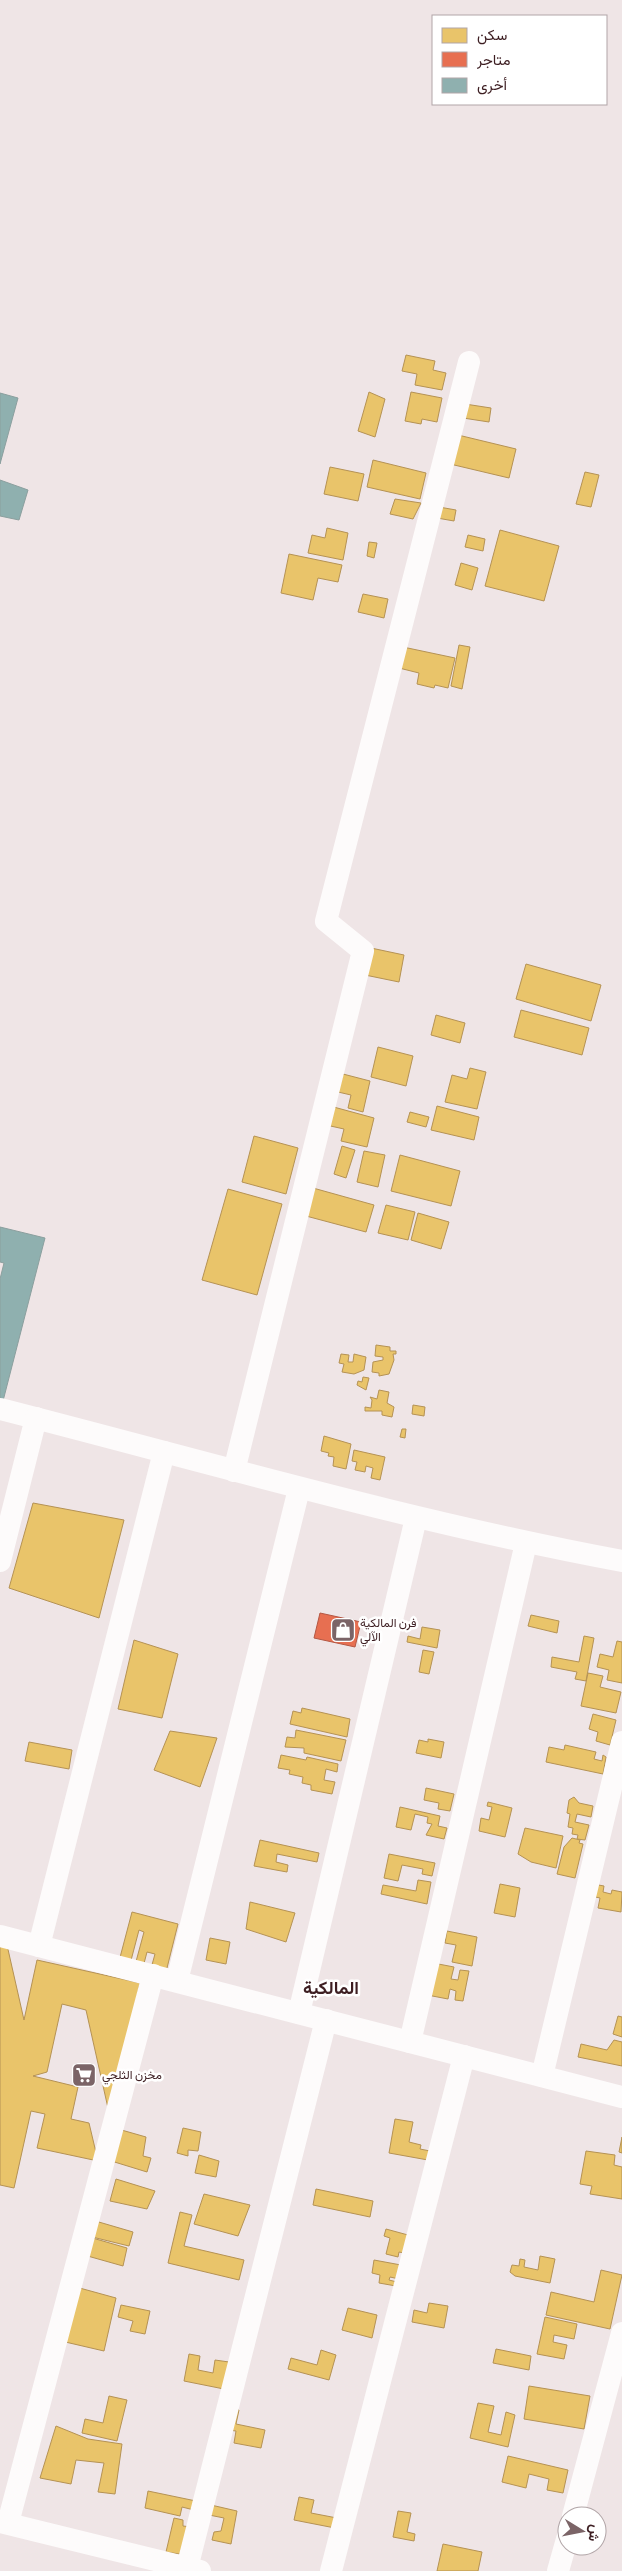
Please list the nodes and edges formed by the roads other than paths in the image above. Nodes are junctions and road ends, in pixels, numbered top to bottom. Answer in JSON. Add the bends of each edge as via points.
{"nodes":[{"id":1,"x":469,"y":362,"type":"dead end"},
{"id":2,"x":0,"y":1408,"type":"edge"},
{"id":3,"x":36,"y":1418,"type":"junction"},
{"id":4,"x":164,"y":1452,"type":"junction"},
{"id":5,"x":234,"y":1471,"type":"junction"},
{"id":6,"x":299,"y":1488,"type":"junction"},
{"id":7,"x":416,"y":1518,"type":"junction"},
{"id":8,"x":526,"y":1543,"type":"junction"},
{"id":9,"x":622,"y":1561,"type":"edge"},
{"id":10,"x":0,"y":1562,"type":"edge"},
{"id":11,"x":622,"y":1742,"type":"edge"},
{"id":12,"x":0,"y":1936,"type":"edge"},
{"id":13,"x":39,"y":1946,"type":"junction"},
{"id":14,"x":153,"y":1976,"type":"junction"},
{"id":15,"x":177,"y":1981,"type":"junction"},
{"id":16,"x":299,"y":2013,"type":"junction"},
{"id":17,"x":326,"y":2020,"type":"junction"},
{"id":18,"x":410,"y":2042,"type":"junction"},
{"id":19,"x":464,"y":2056,"type":"junction"},
{"id":20,"x":542,"y":2076,"type":"junction"},
{"id":21,"x":622,"y":2097,"type":"edge"},
{"id":22,"x":622,"y":2333,"type":"edge"},
{"id":23,"x":576,"y":2506,"type":"edge"},
{"id":24,"x":4,"y":2522,"type":"edge"},
{"id":25,"x":562,"y":2556,"type":"edge"},
{"id":26,"x":194,"y":2569,"type":"edge"},
{"id":27,"x":331,"y":2571,"type":"edge"},
{"id":28,"x":558,"y":2571,"type":"edge"}],
"edges":[{"from":1,"to":5,"type":"street","via":[[326,921],[363,951]]},
{"from":2,"to":3,"type":"street"},
{"from":3,"to":4,"type":"street"},
{"from":3,"to":10,"type":"street"},
{"from":4,"to":5,"type":"street"},
{"from":4,"to":13,"type":"street"},
{"from":5,"to":6,"type":"street"},
{"from":6,"to":7,"type":"street"},
{"from":6,"to":15,"type":"street"},
{"from":7,"to":8,"type":"street"},
{"from":7,"to":16,"type":"street"},
{"from":8,"to":9,"type":"street"},
{"from":8,"to":18,"type":"street"},
{"from":11,"to":20,"type":"street"},
{"from":12,"to":13,"type":"street"},
{"from":13,"to":14,"type":"street"},
{"from":14,"to":15,"type":"street"},
{"from":14,"to":24,"type":"street"},
{"from":15,"to":16,"type":"street"},
{"from":16,"to":17,"type":"street"},
{"from":17,"to":18,"type":"street"},
{"from":17,"to":26,"type":"street"},
{"from":18,"to":19,"type":"street"},
{"from":19,"to":20,"type":"street"},
{"from":19,"to":27,"type":"street"},
{"from":20,"to":21,"type":"street"},
{"from":22,"to":23,"type":"street"},
{"from":24,"to":26,"type":"street"},
{"from":25,"to":28,"type":"street"}]}
